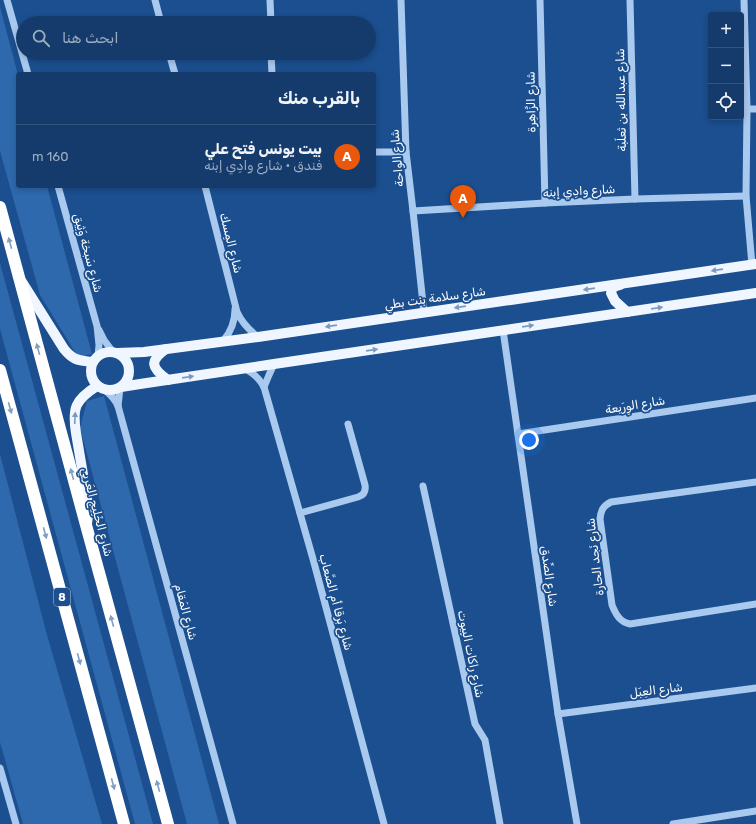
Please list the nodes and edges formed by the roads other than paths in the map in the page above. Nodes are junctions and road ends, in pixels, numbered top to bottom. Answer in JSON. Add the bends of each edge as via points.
{"nodes":[{"id":1,"x":8,"y":0,"type":"edge"},
{"id":2,"x":155,"y":0,"type":"edge"},
{"id":3,"x":270,"y":0,"type":"edge"},
{"id":4,"x":401,"y":0,"type":"edge"},
{"id":5,"x":540,"y":0,"type":"edge"},
{"id":6,"x":630,"y":0,"type":"edge"},
{"id":7,"x":744,"y":0,"type":"edge"},
{"id":8,"x":159,"y":16,"type":"edge"},
{"id":9,"x":271,"y":16,"type":"edge"},
{"id":10,"x":16,"y":30,"type":"edge"},
{"id":11,"x":24,"y":60,"type":"edge"},
{"id":12,"x":172,"y":60,"type":"edge"},
{"id":13,"x":271,"y":60,"type":"edge"},
{"id":14,"x":27,"y":72,"type":"edge"},
{"id":15,"x":175,"y":72,"type":"edge"},
{"id":16,"x":272,"y":72,"type":"edge"},
{"id":17,"x":747,"y":109,"type":"junction"},
{"id":18,"x":756,"y":109,"type":"edge"},
{"id":19,"x":376,"y":152,"type":"edge"},
{"id":20,"x":406,"y":152,"type":"junction"},
{"id":21,"x":59,"y":188,"type":"edge"},
{"id":22,"x":206,"y":188,"type":"edge"},
{"id":23,"x":746,"y":196,"type":"junction"},
{"id":24,"x":635,"y":199,"type":"junction"},
{"id":25,"x":545,"y":203,"type":"junction"},
{"id":26,"x":0,"y":207,"type":"edge"},
{"id":27,"x":414,"y":211,"type":"junction"},
{"id":28,"x":754,"y":265,"type":"edge"},
{"id":29,"x":20,"y":278,"type":"junction"},
{"id":30,"x":624,"y":284,"type":"junction"},
{"id":31,"x":756,"y":293,"type":"edge"},
{"id":32,"x":235,"y":305,"type":"junction"},
{"id":33,"x":627,"y":312,"type":"junction"},
{"id":34,"x":424,"y":313,"type":"junction"},
{"id":35,"x":97,"y":326,"type":"junction"},
{"id":36,"x":503,"y":330,"type":"junction"},
{"id":37,"x":258,"y":337,"type":"junction"},
{"id":38,"x":223,"y":341,"type":"junction"},
{"id":39,"x":166,"y":349,"type":"junction"},
{"id":40,"x":115,"y":352,"type":"junction"},
{"id":41,"x":95,"y":359,"type":"junction"},
{"id":42,"x":274,"y":364,"type":"junction"},
{"id":43,"x":245,"y":369,"type":"junction"},
{"id":44,"x":0,"y":370,"type":"edge"},
{"id":45,"x":168,"y":380,"type":"junction"},
{"id":46,"x":264,"y":387,"type":"junction"},
{"id":47,"x":101,"y":388,"type":"junction"},
{"id":48,"x":120,"y":388,"type":"junction"},
{"id":49,"x":756,"y":398,"type":"edge"},
{"id":50,"x":118,"y":406,"type":"junction"},
{"id":51,"x":348,"y":424,"type":"dead end"},
{"id":52,"x":518,"y":434,"type":"junction"},
{"id":53,"x":756,"y":482,"type":"edge"},
{"id":54,"x":423,"y":486,"type":"dead end"},
{"id":55,"x":300,"y":513,"type":"junction"},
{"id":56,"x":86,"y":525,"type":"junction"},
{"id":57,"x":756,"y":604,"type":"edge"},
{"id":58,"x":756,"y":688,"type":"edge"},
{"id":59,"x":558,"y":714,"type":"junction"},
{"id":60,"x":0,"y":768,"type":"edge"},
{"id":61,"x":756,"y":811,"type":"edge"},
{"id":62,"x":16,"y":824,"type":"edge"},
{"id":63,"x":124,"y":824,"type":"edge"},
{"id":64,"x":168,"y":824,"type":"edge"},
{"id":65,"x":233,"y":824,"type":"edge"},
{"id":66,"x":384,"y":824,"type":"edge"},
{"id":67,"x":500,"y":824,"type":"edge"},
{"id":68,"x":577,"y":824,"type":"edge"},
{"id":69,"x":673,"y":824,"type":"edge"}],
"edges":[{"from":1,"to":10,"type":"street"},
{"from":2,"to":8,"type":"street"},
{"from":3,"to":9,"type":"street"},
{"from":4,"to":20,"type":"street","name":"شارع الواحة"},
{"from":5,"to":25,"type":"street","name":"شارع الزَّاهِرة"},
{"from":6,"to":24,"type":"street","name":"شارع عبدالله بن ثعلَبة"},
{"from":7,"to":17,"type":"street"},
{"from":11,"to":14,"type":"street"},
{"from":12,"to":15,"type":"street"},
{"from":13,"to":16,"type":"street"},
{"from":17,"to":18,"type":"street"},
{"from":17,"to":23,"type":"street"},
{"from":19,"to":20,"type":"street"},
{"from":20,"to":27,"type":"street","name":"شارع الواحة"},
{"from":21,"to":35,"type":"street","name":"شارع سَبخة وَثِيق"},
{"from":22,"to":32,"type":"street","name":"شارع المِسك"},
{"from":23,"to":24,"type":"street","name":"شارع وادِي إبنه"},
{"from":23,"to":28,"type":"street"},
{"from":24,"to":25,"type":"street","name":"شارع وادِي إبنه"},
{"from":25,"to":27,"type":"street","name":"شارع وادِي إبنه"},
{"from":29,"to":26,"type":"highway","name":"شارع الخَلِيج العَربِي","one_way":true},
{"from":27,"to":34,"type":"street","name":"شارع الواحة"},
{"from":28,"to":30,"type":"main road","name":"شارع سلامة بنت بطي","one_way":true},
{"from":29,"to":41,"type":"main road","via":[[70,356],[76,360]]},
{"from":56,"to":29,"type":"highway","name":"شارع الخَلِيج العَربِي","one_way":true},
{"from":30,"to":33,"type":"main road","via":[[614,287],[611,294],[615,302]]},
{"from":30,"to":34,"type":"main road","name":"شارع سلامة بنت بطي","one_way":true},
{"from":33,"to":31,"type":"main road","one_way":true},
{"from":32,"to":37,"type":"street","name":"شارع المِسك","via":[[241,319]]},
{"from":32,"to":38,"type":"street","name":"شارع المِسك","via":[[234,322]]},
{"from":36,"to":33,"type":"main road","one_way":true},
{"from":34,"to":37,"type":"main road","name":"شارع سلامة بنت بطي","one_way":true},
{"from":35,"to":40,"type":"street","name":"شارع سَبخة وَثِيق","via":[[104,340]]},
{"from":35,"to":41,"type":"street","name":"شارع سَبخة وَثِيق","via":[[99,345]]},
{"from":42,"to":36,"type":"main road","one_way":true},
{"from":36,"to":52,"type":"street","name":"شارع الصِّدق"},
{"from":37,"to":38,"type":"main road","name":"شارع سلامة بنت بطي"},
{"from":38,"to":39,"type":"main road","name":"شارع سلامة بنت بطي"},
{"from":39,"to":40,"type":"main road","name":"شارع سلامة بنت بطي"},
{"from":39,"to":45,"type":"main road","via":[[154,362],[156,369]]},
{"from":40,"to":41,"type":"main road","via":[[105,352]]},
{"from":40,"to":48,"type":"main road","via":[[125,359],[129,369],[128,379]]},
{"from":41,"to":47,"type":"main road","via":[[90,371],[92,379]]},
{"from":42,"to":43,"type":"main road"},
{"from":42,"to":46,"type":"street"},
{"from":45,"to":43,"type":"main road","one_way":true},
{"from":43,"to":46,"type":"street","name":"شارع بَرقا أم الصَّعاب","via":[[256,376]]},
{"from":44,"to":63,"type":"highway","number":"8","one_way":true},
{"from":45,"to":48,"type":"main road"},
{"from":46,"to":55,"type":"street","name":"شارع بَرقا أم الصَّعاب"},
{"from":47,"to":48,"type":"main road","via":[[112,391]]},
{"from":47,"to":50,"type":"street","name":"شارع المَقام","via":[[110,394]]},
{"from":56,"to":47,"type":"main road","one_way":true,"via":[[88,504],[74,424],[75,412],[80,399],[87,393]]},
{"from":48,"to":50,"type":"street","name":"شارع المَقام"},
{"from":49,"to":52,"type":"street","name":"شارع الوِرَيعة"},
{"from":50,"to":65,"type":"street","name":"شارع المَقام"},
{"from":51,"to":55,"type":"street","via":[[365,485],[364,494]]},
{"from":52,"to":59,"type":"street","name":"شارع الصِّدق"},
{"from":53,"to":57,"type":"street","name":"شارع نَجد الحارة","via":[[611,502],[601,511],[600,519],[612,605],[615,613],[625,623]]},
{"from":54,"to":67,"type":"street","name":"شارع راكات البِيوت","via":[[474,722],[485,740]]},
{"from":55,"to":66,"type":"street","name":"شارع بَرقا أم الصَّعاب"},
{"from":64,"to":56,"type":"highway","name":"شارع الخَلِيج العَربِي","one_way":true},
{"from":58,"to":59,"type":"street","name":"شارع العِبَل"},
{"from":59,"to":68,"type":"street","name":"شارع الصِّدق"},
{"from":60,"to":62,"type":"street"},
{"from":61,"to":69,"type":"street"}]}
